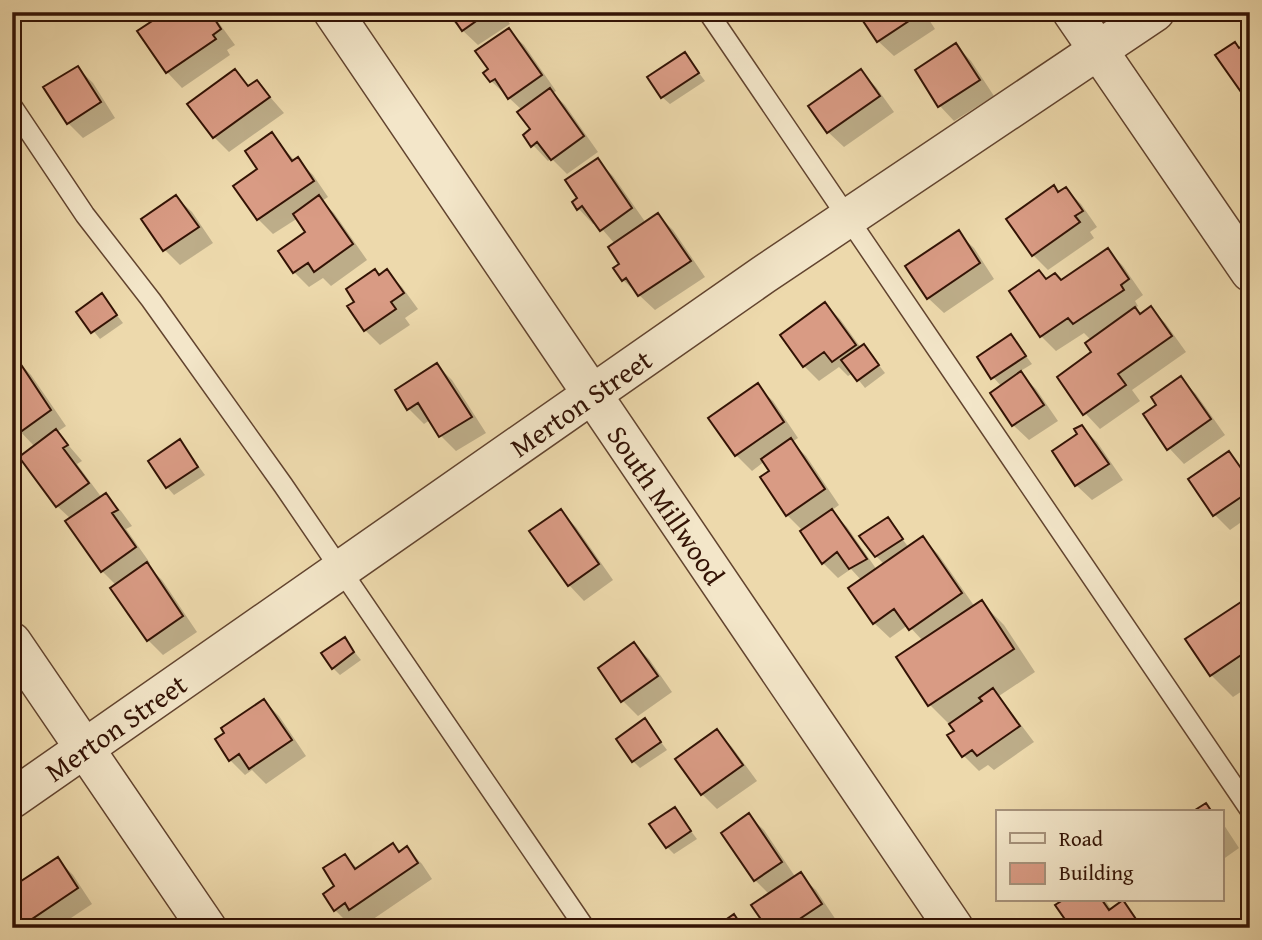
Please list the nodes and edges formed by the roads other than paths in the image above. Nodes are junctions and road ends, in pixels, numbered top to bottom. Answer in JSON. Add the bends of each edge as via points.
{"nodes":[{"id":1,"x":333,"y":12,"type":"edge"},
{"id":2,"x":708,"y":12,"type":"edge"},
{"id":3,"x":1072,"y":12,"type":"edge"},
{"id":4,"x":1155,"y":12,"type":"edge"},
{"id":5,"x":1098,"y":50,"type":"junction"},
{"id":6,"x":12,"y":106,"type":"edge"},
{"id":7,"x":847,"y":219,"type":"junction"},
{"id":8,"x":1250,"y":272,"type":"edge"},
{"id":9,"x":593,"y":394,"type":"junction"},
{"id":10,"x":341,"y":570,"type":"junction"},
{"id":11,"x":12,"y":642,"type":"edge"},
{"id":12,"x":85,"y":749,"type":"junction"},
{"id":13,"x":12,"y":799,"type":"edge"},
{"id":14,"x":1250,"y":810,"type":"edge"},
{"id":15,"x":207,"y":928,"type":"edge"},
{"id":16,"x":585,"y":928,"type":"edge"},
{"id":17,"x":954,"y":928,"type":"edge"}],
"edges":[{"from":1,"to":9,"type":"street","name":"South Millwood"},
{"from":2,"to":7,"type":"lane"},
{"from":3,"to":5,"type":"street"},
{"from":4,"to":5,"type":"street","name":"Merton Street"},
{"from":5,"to":7,"type":"street","name":"Merton Street"},
{"from":5,"to":8,"type":"street"},
{"from":6,"to":10,"type":"lane"},
{"from":7,"to":9,"type":"street","name":"Merton Street"},
{"from":7,"to":14,"type":"lane"},
{"from":9,"to":10,"type":"street","name":"Merton Street"},
{"from":9,"to":17,"type":"street","name":"South Millwood"},
{"from":10,"to":12,"type":"street","name":"Merton Street"},
{"from":10,"to":16,"type":"lane"},
{"from":11,"to":12,"type":"street"},
{"from":12,"to":13,"type":"street","name":"Merton Street"},
{"from":12,"to":15,"type":"street"}]}
